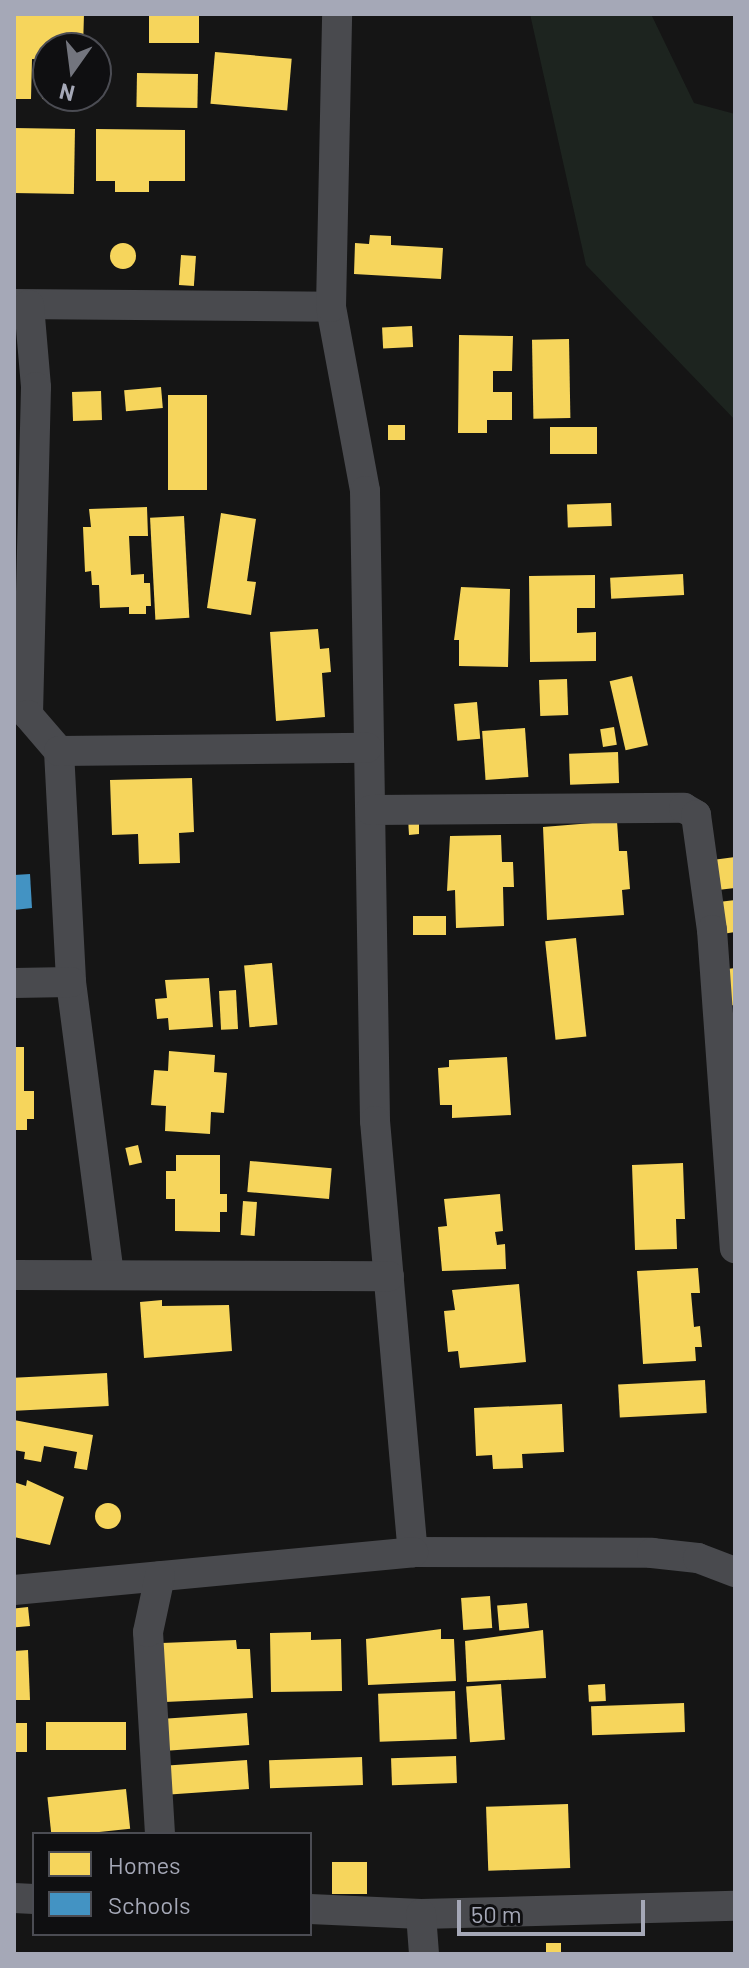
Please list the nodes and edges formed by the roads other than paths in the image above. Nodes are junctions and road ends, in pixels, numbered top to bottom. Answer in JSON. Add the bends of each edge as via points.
{"nodes":[{"id":1,"x":337,"y":14,"type":"edge"},
{"id":2,"x":21,"y":304,"type":"edge"},
{"id":3,"x":331,"y":307,"type":"junction"},
{"id":4,"x":367,"y":748,"type":"junction"},
{"id":5,"x":59,"y":751,"type":"junction"},
{"id":6,"x":371,"y":810,"type":"junction"},
{"id":7,"x":71,"y":982,"type":"junction"},
{"id":8,"x":14,"y":983,"type":"edge"},
{"id":9,"x":727,"y":1031,"type":"edge"},
{"id":10,"x":735,"y":1248,"type":"edge"},
{"id":11,"x":109,"y":1273,"type":"junction"},
{"id":12,"x":14,"y":1275,"type":"edge"},
{"id":13,"x":389,"y":1276,"type":"junction"},
{"id":14,"x":413,"y":1552,"type":"junction"},
{"id":15,"x":735,"y":1572,"type":"edge"},
{"id":16,"x":160,"y":1576,"type":"junction"},
{"id":17,"x":14,"y":1590,"type":"edge"},
{"id":18,"x":160,"y":1832,"type":"edge"},
{"id":19,"x":735,"y":1906,"type":"edge"},
{"id":20,"x":312,"y":1909,"type":"edge"},
{"id":21,"x":421,"y":1914,"type":"junction"},
{"id":22,"x":424,"y":1954,"type":"edge"}],
"edges":[{"from":1,"to":3,"type":"street"},
{"from":2,"to":3,"type":"street"},
{"from":2,"to":5,"type":"street","via":[[36,387],[28,715]]},
{"from":3,"to":4,"type":"street","via":[[365,491]]},
{"from":4,"to":5,"type":"street"},
{"from":4,"to":6,"type":"street"},
{"from":5,"to":7,"type":"street"},
{"from":6,"to":9,"type":"street","via":[[684,808],[696,815]]},
{"from":6,"to":13,"type":"street","via":[[375,1121]]},
{"from":7,"to":8,"type":"street"},
{"from":7,"to":11,"type":"street"},
{"from":9,"to":10,"type":"street"},
{"from":11,"to":12,"type":"street"},
{"from":11,"to":13,"type":"street"},
{"from":13,"to":14,"type":"street"},
{"from":14,"to":15,"type":"street","via":[[652,1553],[698,1558]]},
{"from":14,"to":16,"type":"street"},
{"from":16,"to":17,"type":"street"},
{"from":16,"to":18,"type":"street","via":[[148,1632]]},
{"from":19,"to":21,"type":"street"},
{"from":20,"to":21,"type":"street"},
{"from":21,"to":22,"type":"street"}]}
